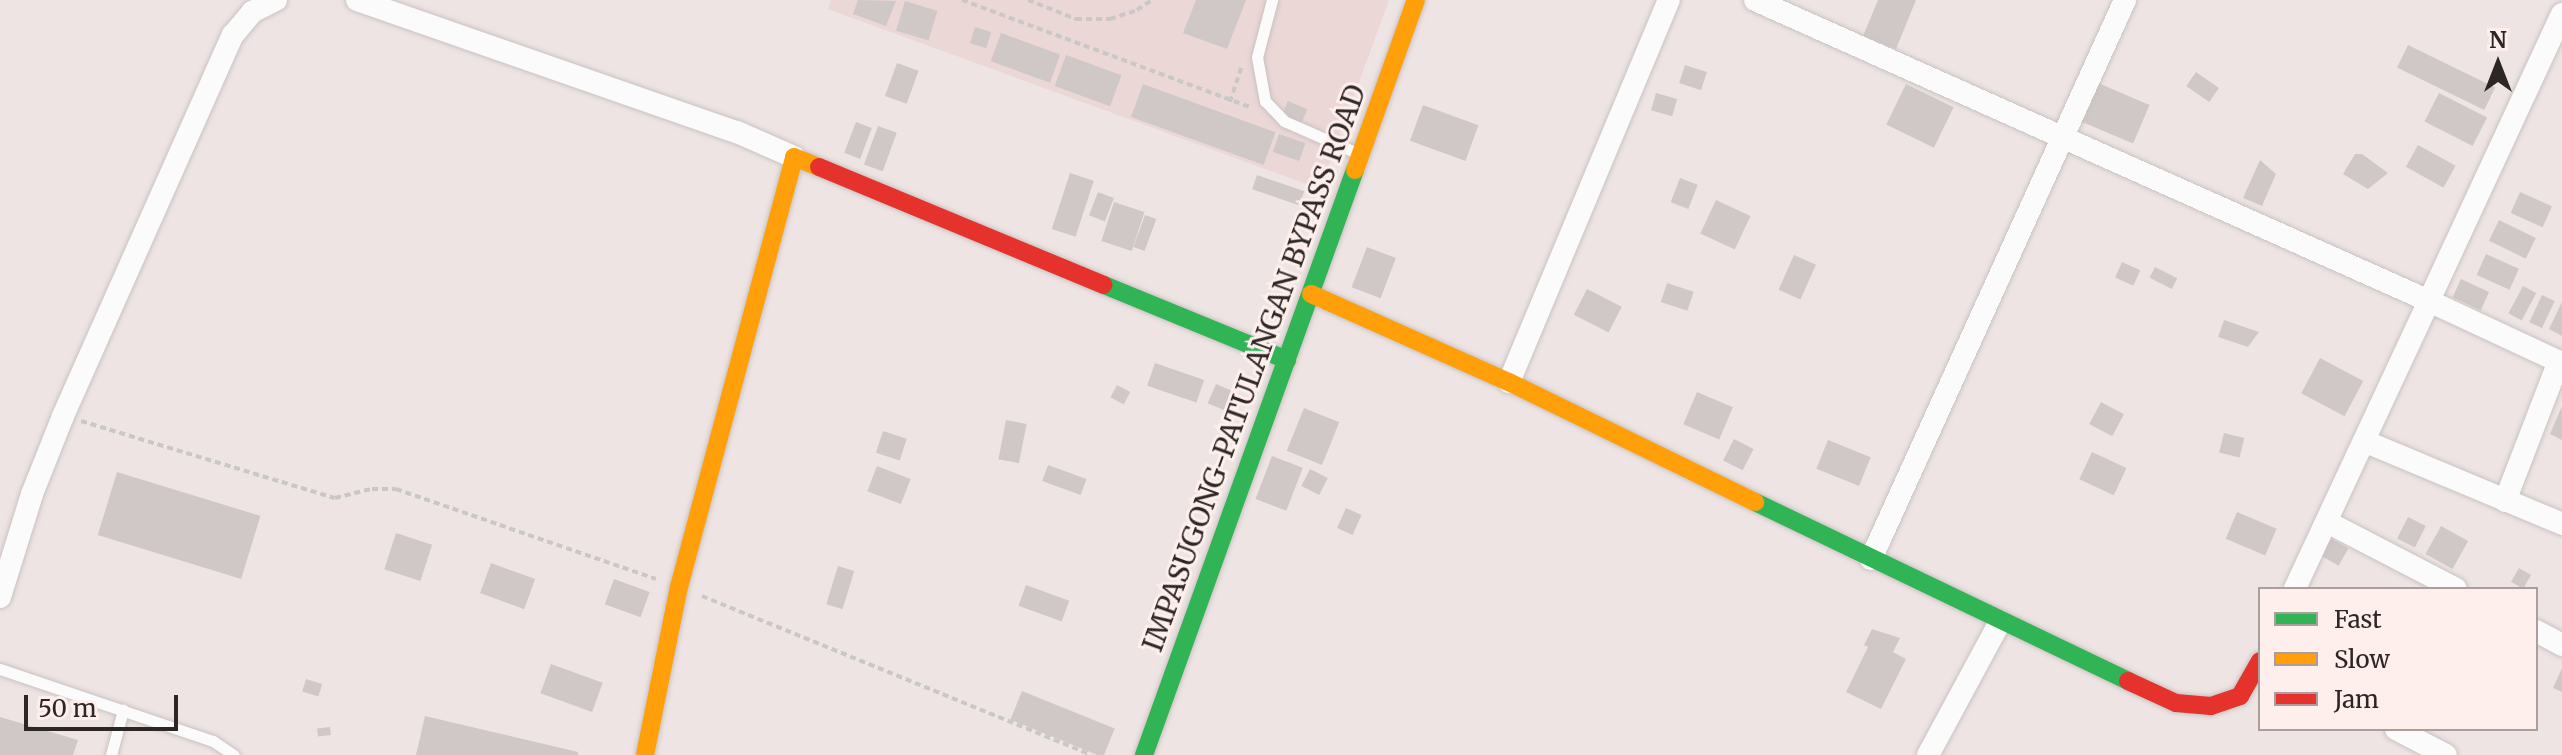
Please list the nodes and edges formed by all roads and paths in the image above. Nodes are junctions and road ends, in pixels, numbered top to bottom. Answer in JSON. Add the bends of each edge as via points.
{"nodes":[{"id":1,"x":276,"y":0,"type":"edge"},
{"id":2,"x":357,"y":0,"type":"edge"},
{"id":3,"x":962,"y":0,"type":"edge"},
{"id":4,"x":1028,"y":0,"type":"edge"},
{"id":5,"x":1152,"y":0,"type":"edge"},
{"id":6,"x":1272,"y":0,"type":"edge"},
{"id":7,"x":1416,"y":0,"type":"edge"},
{"id":8,"x":1669,"y":0,"type":"edge"},
{"id":9,"x":1755,"y":0,"type":"edge"},
{"id":10,"x":2125,"y":0,"type":"edge"},
{"id":11,"x":2562,"y":14,"type":"edge"},
{"id":12,"x":1257,"y":57,"type":"junction"},
{"id":13,"x":1230,"y":102,"type":"junction"},
{"id":14,"x":1274,"y":113,"type":"junction"},
{"id":15,"x":2063,"y":136,"type":"junction"},
{"id":16,"x":1362,"y":155,"type":"junction"},
{"id":17,"x":794,"y":157,"type":"junction"},
{"id":18,"x":1311,"y":294,"type":"junction"},
{"id":19,"x":2429,"y":301,"type":"junction"},
{"id":20,"x":1287,"y":360,"type":"junction"},
{"id":21,"x":2560,"y":362,"type":"edge"},
{"id":22,"x":1509,"y":382,"type":"junction"},
{"id":23,"x":63,"y":416,"type":"junction"},
{"id":24,"x":2364,"y":441,"type":"junction"},
{"id":25,"x":2505,"y":501,"type":"junction"},
{"id":26,"x":2327,"y":522,"type":"junction"},
{"id":27,"x":2562,"y":524,"type":"edge"},
{"id":28,"x":1871,"y":559,"type":"junction"},
{"id":29,"x":679,"y":587,"type":"junction"},
{"id":30,"x":2296,"y":587,"type":"edge"},
{"id":31,"x":2452,"y":587,"type":"edge"},
{"id":32,"x":0,"y":597,"type":"edge"},
{"id":33,"x":2000,"y":622,"type":"junction"},
{"id":34,"x":2538,"y":632,"type":"edge"},
{"id":35,"x":2562,"y":645,"type":"edge"},
{"id":36,"x":2258,"y":664,"type":"edge"},
{"id":37,"x":0,"y":669,"type":"edge"},
{"id":38,"x":123,"y":710,"type":"junction"},
{"id":39,"x":2400,"y":731,"type":"edge"},
{"id":40,"x":111,"y":755,"type":"edge"},
{"id":41,"x":234,"y":755,"type":"edge"},
{"id":42,"x":645,"y":755,"type":"edge"},
{"id":43,"x":1091,"y":755,"type":"edge"},
{"id":44,"x":1144,"y":755,"type":"edge"},
{"id":45,"x":1928,"y":755,"type":"edge"},
{"id":46,"x":2446,"y":755,"type":"edge"}],
"edges":[{"from":1,"to":23,"type":"street","via":[[252,12],[233,35]]},
{"from":2,"to":17,"type":"street","via":[[737,132]]},
{"from":3,"to":13,"type":"path"},
{"from":4,"to":5,"type":"path","via":[[1076,19],[1110,19]]},
{"from":6,"to":12,"type":"lane"},
{"from":7,"to":16,"type":"street","name":"IMPASUGONG-PATULANGAN BYPASS ROAD"},
{"from":8,"to":22,"type":"street"},
{"from":9,"to":15,"type":"street"},
{"from":10,"to":15,"type":"street"},
{"from":11,"to":19,"type":"street"},
{"from":12,"to":13,"type":"path","via":[[1243,64]]},
{"from":12,"to":14,"type":"lane","via":[[1259,83]]},
{"from":13,"to":14,"type":"path"},
{"from":14,"to":16,"type":"lane"},
{"from":15,"to":19,"type":"street"},
{"from":15,"to":28,"type":"street"},
{"from":16,"to":18,"type":"street","name":"IMPASUGONG-PATULANGAN BYPASS ROAD"},
{"from":17,"to":20,"type":"street"},
{"from":17,"to":29,"type":"street"},
{"from":18,"to":20,"type":"street","name":"IMPASUGONG-PATULANGAN BYPASS ROAD"},
{"from":18,"to":22,"type":"street"},
{"from":19,"to":21,"type":"street"},
{"from":19,"to":24,"type":"street"},
{"from":20,"to":44,"type":"street","name":"IMPASUGONG-PATULANGAN BYPASS ROAD"},
{"from":21,"to":25,"type":"street"},
{"from":22,"to":28,"type":"street"},
{"from":23,"to":29,"type":"path","via":[[335,498],[396,489]]},
{"from":23,"to":32,"type":"street"},
{"from":24,"to":25,"type":"street"},
{"from":24,"to":26,"type":"street"},
{"from":25,"to":27,"type":"street"},
{"from":26,"to":30,"type":"street"},
{"from":26,"to":31,"type":"street"},
{"from":28,"to":33,"type":"street"},
{"from":29,"to":42,"type":"street"},
{"from":29,"to":43,"type":"path"},
{"from":33,"to":36,"type":"street","via":[[2176,703],[2211,706],[2240,696]]},
{"from":33,"to":45,"type":"street"},
{"from":34,"to":35,"type":"street"},
{"from":37,"to":38,"type":"lane"},
{"from":38,"to":40,"type":"lane"},
{"from":38,"to":41,"type":"lane","via":[[213,741]]},
{"from":39,"to":46,"type":"street"}]}
